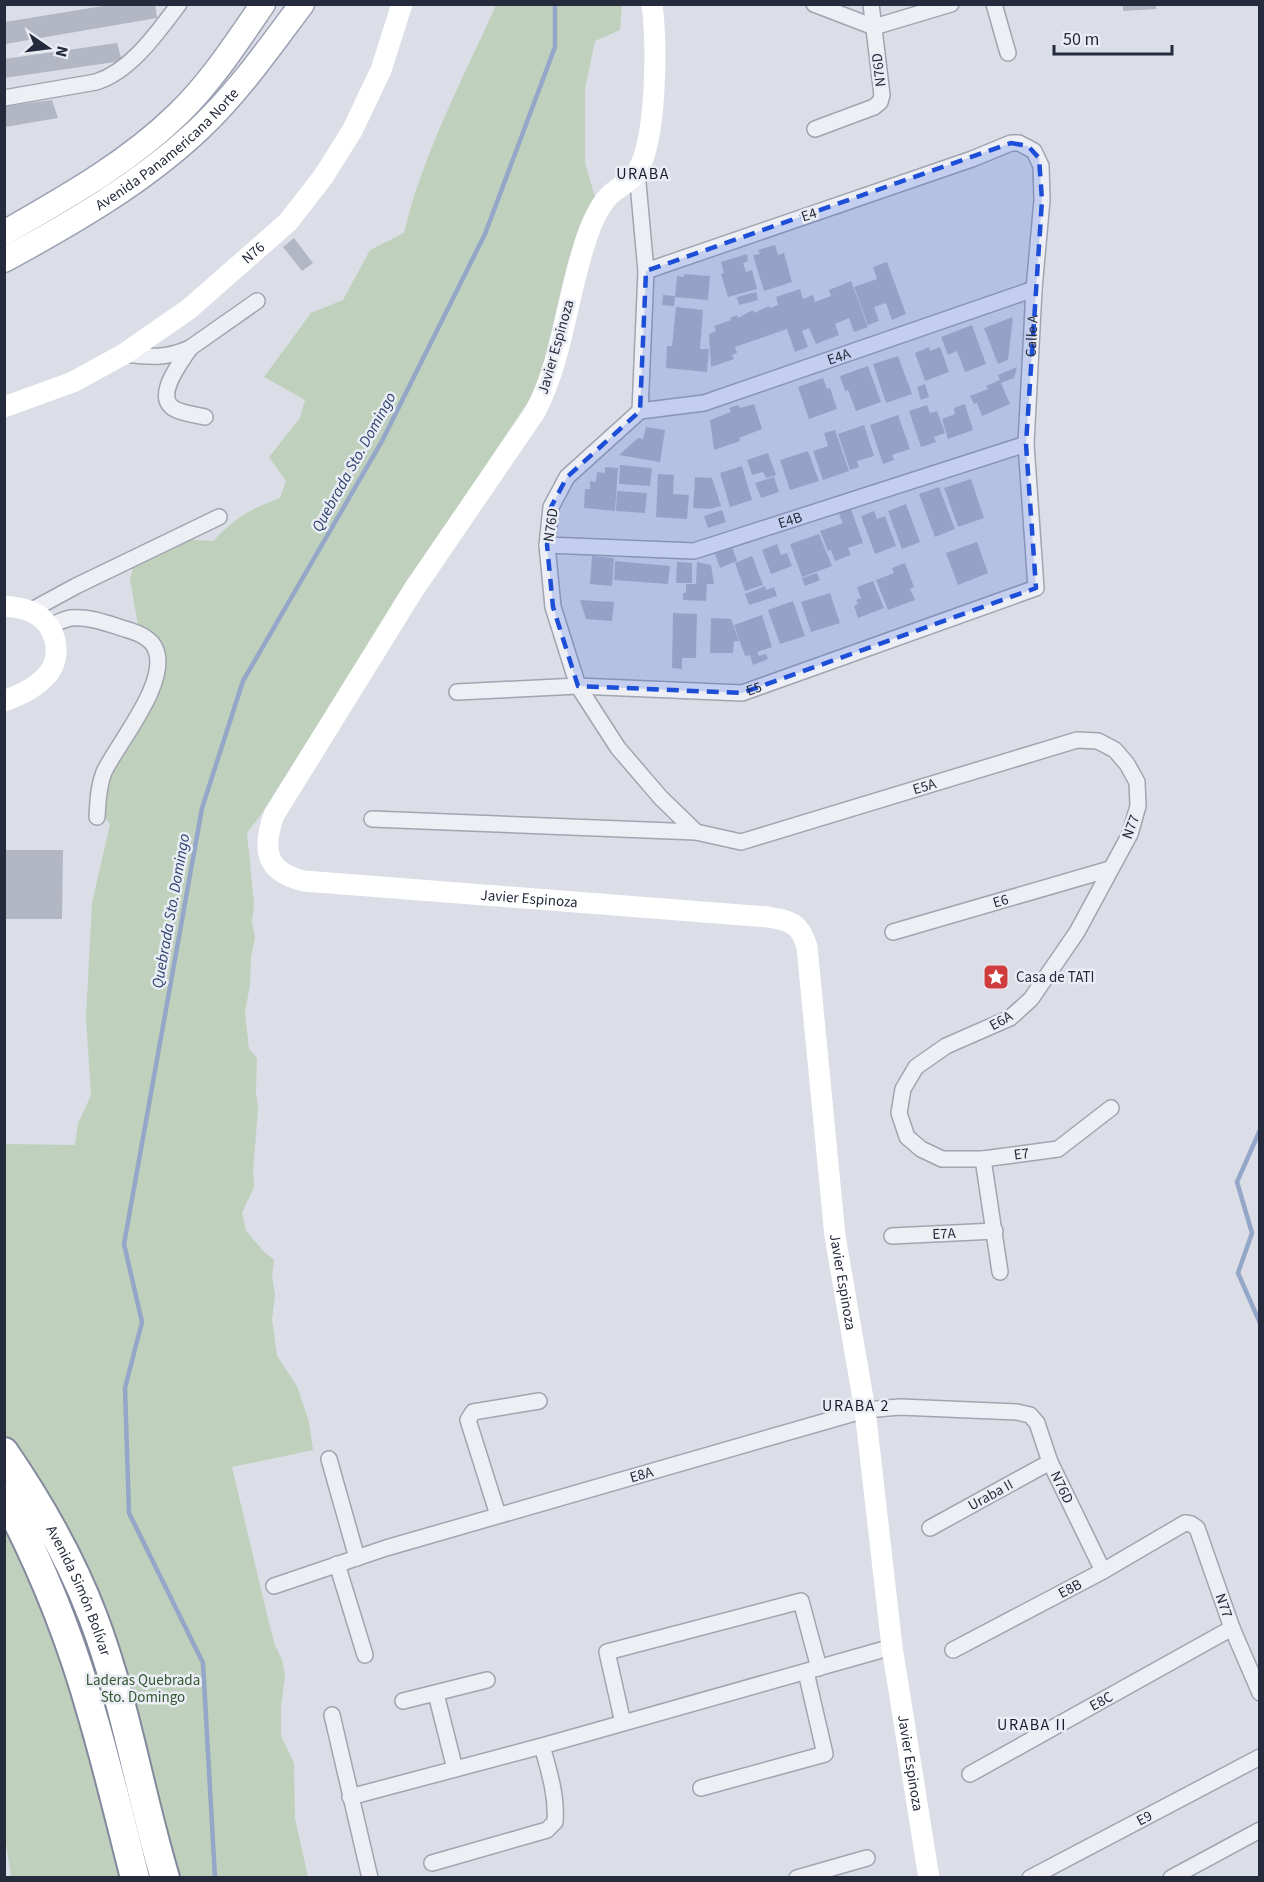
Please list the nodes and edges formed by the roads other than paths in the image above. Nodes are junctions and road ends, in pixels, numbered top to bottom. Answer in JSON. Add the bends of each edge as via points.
{"nodes":[{"id":1,"x":179,"y":4,"type":"edge"},
{"id":2,"x":263,"y":4,"type":"edge"},
{"id":3,"x":302,"y":4,"type":"edge"},
{"id":4,"x":402,"y":4,"type":"edge"},
{"id":5,"x":652,"y":4,"type":"edge"},
{"id":6,"x":814,"y":4,"type":"edge"},
{"id":7,"x":871,"y":4,"type":"edge"},
{"id":8,"x":951,"y":4,"type":"edge"},
{"id":9,"x":994,"y":4,"type":"edge"},
{"id":10,"x":874,"y":27,"type":"junction"},
{"id":11,"x":1008,"y":53,"type":"dead end"},
{"id":12,"x":4,"y":98,"type":"edge"},
{"id":13,"x":815,"y":129,"type":"dead end"},
{"id":14,"x":972,"y":159,"type":"joint"},
{"id":15,"x":637,"y":172,"type":"junction"},
{"id":16,"x":4,"y":233,"type":"edge"},
{"id":17,"x":4,"y":261,"type":"edge"},
{"id":18,"x":645,"y":271,"type":"junction"},
{"id":19,"x":1034,"y":289,"type":"junction"},
{"id":20,"x":257,"y":301,"type":"dead end"},
{"id":21,"x":190,"y":348,"type":"junction"},
{"id":22,"x":124,"y":354,"type":"junction"},
{"id":23,"x":4,"y":407,"type":"edge"},
{"id":24,"x":640,"y":411,"type":"junction"},
{"id":25,"x":205,"y":417,"type":"dead end"},
{"id":26,"x":1026,"y":444,"type":"junction"},
{"id":27,"x":219,"y":517,"type":"dead end"},
{"id":28,"x":547,"y":545,"type":"junction"},
{"id":29,"x":1036,"y":588,"type":"joint"},
{"id":30,"x":4,"y":606,"type":"edge"},
{"id":31,"x":30,"y":611,"type":"junction"},
{"id":32,"x":50,"y":626,"type":"junction"},
{"id":33,"x":578,"y":686,"type":"junction"},
{"id":34,"x":457,"y":692,"type":"dead end"},
{"id":35,"x":4,"y":701,"type":"edge"},
{"id":36,"x":1137,"y":782,"type":"joint"},
{"id":37,"x":97,"y":817,"type":"dead end"},
{"id":38,"x":372,"y":819,"type":"dead end"},
{"id":39,"x":696,"y":832,"type":"junction"},
{"id":40,"x":1110,"y":869,"type":"junction"},
{"id":41,"x":893,"y":933,"type":"dead end"},
{"id":42,"x":1112,"y":1108,"type":"dead end"},
{"id":43,"x":921,"y":1149,"type":"joint"},
{"id":44,"x":983,"y":1159,"type":"junction"},
{"id":45,"x":995,"y":1231,"type":"junction"},
{"id":46,"x":892,"y":1236,"type":"dead end"},
{"id":47,"x":1000,"y":1272,"type":"dead end"},
{"id":48,"x":538,"y":1401,"type":"dead end"},
{"id":49,"x":865,"y":1410,"type":"junction"},
{"id":50,"x":1017,"y":1412,"type":"joint"},
{"id":51,"x":4,"y":1452,"type":"edge"},
{"id":52,"x":329,"y":1459,"type":"dead end"},
{"id":53,"x":1050,"y":1462,"type":"junction"},
{"id":54,"x":4,"y":1495,"type":"edge"},
{"id":55,"x":498,"y":1515,"type":"junction"},
{"id":56,"x":1185,"y":1523,"type":"joint"},
{"id":57,"x":930,"y":1528,"type":"dead end"},
{"id":58,"x":357,"y":1558,"type":"junction"},
{"id":59,"x":337,"y":1564,"type":"junction"},
{"id":60,"x":1103,"y":1571,"type":"junction"},
{"id":61,"x":274,"y":1586,"type":"dead end"},
{"id":62,"x":1232,"y":1628,"type":"junction"},
{"id":63,"x":892,"y":1647,"type":"junction"},
{"id":64,"x":953,"y":1650,"type":"dead end"},
{"id":65,"x":364,"y":1655,"type":"dead end"},
{"id":66,"x":812,"y":1670,"type":"junction"},
{"id":67,"x":487,"y":1680,"type":"dead end"},
{"id":68,"x":1260,"y":1693,"type":"edge"},
{"id":69,"x":436,"y":1694,"type":"junction"},
{"id":70,"x":404,"y":1701,"type":"dead end"},
{"id":71,"x":332,"y":1715,"type":"dead end"},
{"id":72,"x":623,"y":1723,"type":"junction"},
{"id":73,"x":542,"y":1746,"type":"junction"},
{"id":74,"x":1260,"y":1757,"type":"edge"},
{"id":75,"x":455,"y":1769,"type":"junction"},
{"id":76,"x":970,"y":1774,"type":"dead end"},
{"id":77,"x":701,"y":1788,"type":"dead end"},
{"id":78,"x":350,"y":1797,"type":"junction"},
{"id":79,"x":1260,"y":1830,"type":"edge"},
{"id":80,"x":867,"y":1858,"type":"dead end"},
{"id":81,"x":432,"y":1863,"type":"dead end"},
{"id":82,"x":839,"y":1872,"type":"edge"},
{"id":83,"x":135,"y":1878,"type":"edge"},
{"id":84,"x":165,"y":1878,"type":"edge"},
{"id":85,"x":370,"y":1878,"type":"edge"},
{"id":86,"x":797,"y":1878,"type":"edge"},
{"id":87,"x":928,"y":1878,"type":"edge"},
{"id":88,"x":1030,"y":1878,"type":"edge"},
{"id":89,"x":1171,"y":1878,"type":"edge"}],
"edges":[{"from":1,"to":12,"type":"street","via":[[135,56],[109,78]]},
{"from":2,"to":16,"type":"main road","name":"Avenida Panamericana Norte","via":[[226,58],[179,113],[130,155]]},
{"from":3,"to":17,"type":"main road","name":"Avenida Panamericana Norte","via":[[249,74],[198,130],[144,176]]},
{"from":4,"to":22,"type":"street","name":"N76","via":[[381,70],[352,131],[288,222],[189,309]]},
{"from":5,"to":15,"type":"street","name":"Javier Espinoza","via":[[653,109],[646,153]]},
{"from":6,"to":10,"type":"street"},
{"from":7,"to":10,"type":"street","name":"N76D"},
{"from":8,"to":10,"type":"street"},
{"from":9,"to":11,"type":"street"},
{"from":10,"to":13,"type":"street","name":"N76D","via":[[880,102]]},
{"from":14,"to":18,"type":"street","name":"E4"},
{"from":14,"to":19,"type":"street","name":"Calle A","via":[[1011,143],[1034,151],[1039,158],[1042,200]]},
{"from":15,"to":18,"type":"street"},
{"from":15,"to":49,"type":"street","name":"Javier Espinoza","via":[[610,195],[588,233],[551,375],[535,412],[414,589],[274,815],[267,846],[270,861],[279,872],[304,881],[768,917],[799,928],[807,947],[835,1236]]},
{"from":18,"to":24,"type":"street"},
{"from":19,"to":24,"type":"street","name":"E4A","via":[[704,403]]},
{"from":19,"to":26,"type":"street","name":"Calle A"},
{"from":20,"to":21,"type":"street"},
{"from":21,"to":22,"type":"street","via":[[158,358]]},
{"from":21,"to":25,"type":"street","via":[[166,388],[168,402],[172,408]]},
{"from":22,"to":23,"type":"street","name":"N76","via":[[73,382]]},
{"from":24,"to":28,"type":"street","name":"N76D","via":[[567,477],[551,507]]},
{"from":26,"to":28,"type":"street","name":"E4B","via":[[694,551]]},
{"from":26,"to":29,"type":"street","name":"Calle A"},
{"from":27,"to":31,"type":"street"},
{"from":28,"to":33,"type":"street","name":"N76D","via":[[553,607]]},
{"from":29,"to":33,"type":"street","name":"E5","via":[[742,693]]},
{"from":30,"to":31,"type":"street"},
{"from":31,"to":32,"type":"street"},
{"from":32,"to":35,"type":"street","via":[[56,654],[48,674],[34,687]]},
{"from":32,"to":37,"type":"street","via":[[71,618],[135,632],[148,639],[158,658],[151,690],[100,782]]},
{"from":33,"to":34,"type":"street","name":"E5"},
{"from":33,"to":39,"type":"street","name":"N76D","via":[[618,748]]},
{"from":36,"to":39,"type":"street","name":"E5A","via":[[1115,750],[1098,741],[1077,740],[741,842]]},
{"from":36,"to":40,"type":"street","name":"N77","via":[[1138,806],[1131,834]]},
{"from":38,"to":39,"type":"street","name":"E5A"},
{"from":40,"to":41,"type":"street","name":"E6"},
{"from":40,"to":43,"type":"street","name":"E6A","via":[[1077,932],[1031,999],[1010,1018],[946,1046],[916,1067],[903,1089],[899,1113],[907,1137]]},
{"from":42,"to":44,"type":"street","name":"E7","via":[[1058,1149]]},
{"from":43,"to":44,"type":"street","name":"E7","via":[[942,1159]]},
{"from":44,"to":45,"type":"street"},
{"from":45,"to":46,"type":"street","name":"E7A"},
{"from":45,"to":47,"type":"street"},
{"from":48,"to":55,"type":"street","via":[[473,1412],[468,1420]]},
{"from":49,"to":50,"type":"street","name":"E8A","via":[[900,1407]]},
{"from":49,"to":55,"type":"street","name":"E8A"},
{"from":49,"to":63,"type":"street","name":"Javier Espinoza"},
{"from":50,"to":53,"type":"street","name":"N76D","via":[[1030,1415],[1037,1423]]},
{"from":51,"to":84,"type":"highway","name":"Avenida Simón Bolívar","via":[[65,1554],[93,1617]]},
{"from":52,"to":58,"type":"street"},
{"from":53,"to":57,"type":"street","name":"Uraba II"},
{"from":53,"to":60,"type":"street","name":"N76D"},
{"from":54,"to":83,"type":"highway","name":"Avenida Simón Bolívar","via":[[23,1530],[72,1652]]},
{"from":55,"to":58,"type":"street","name":"E8A"},
{"from":56,"to":60,"type":"street","name":"E8B"},
{"from":56,"to":62,"type":"street","name":"N77","via":[[1197,1528]]},
{"from":58,"to":59,"type":"street","name":"E8A"},
{"from":59,"to":61,"type":"street","name":"E8A"},
{"from":59,"to":65,"type":"street"},
{"from":60,"to":64,"type":"street","name":"E8B"},
{"from":62,"to":68,"type":"street","name":"N77"},
{"from":62,"to":76,"type":"street","name":"E8C"},
{"from":63,"to":66,"type":"street"},
{"from":63,"to":87,"type":"street","name":"Javier Espinoza"},
{"from":66,"to":72,"type":"street"},
{"from":66,"to":72,"type":"street","via":[[801,1601],[607,1652]]},
{"from":66,"to":77,"type":"street","via":[[825,1754]]},
{"from":67,"to":69,"type":"street"},
{"from":69,"to":70,"type":"street"},
{"from":69,"to":75,"type":"street"},
{"from":71,"to":78,"type":"street"},
{"from":72,"to":73,"type":"street"},
{"from":73,"to":75,"type":"street"},
{"from":73,"to":81,"type":"street","via":[[553,1786],[555,1822],[547,1830]]},
{"from":74,"to":88,"type":"street","name":"E9"},
{"from":75,"to":78,"type":"street"},
{"from":78,"to":85,"type":"street"},
{"from":79,"to":89,"type":"street"},
{"from":80,"to":82,"type":"street"},
{"from":82,"to":86,"type":"street"}]}
